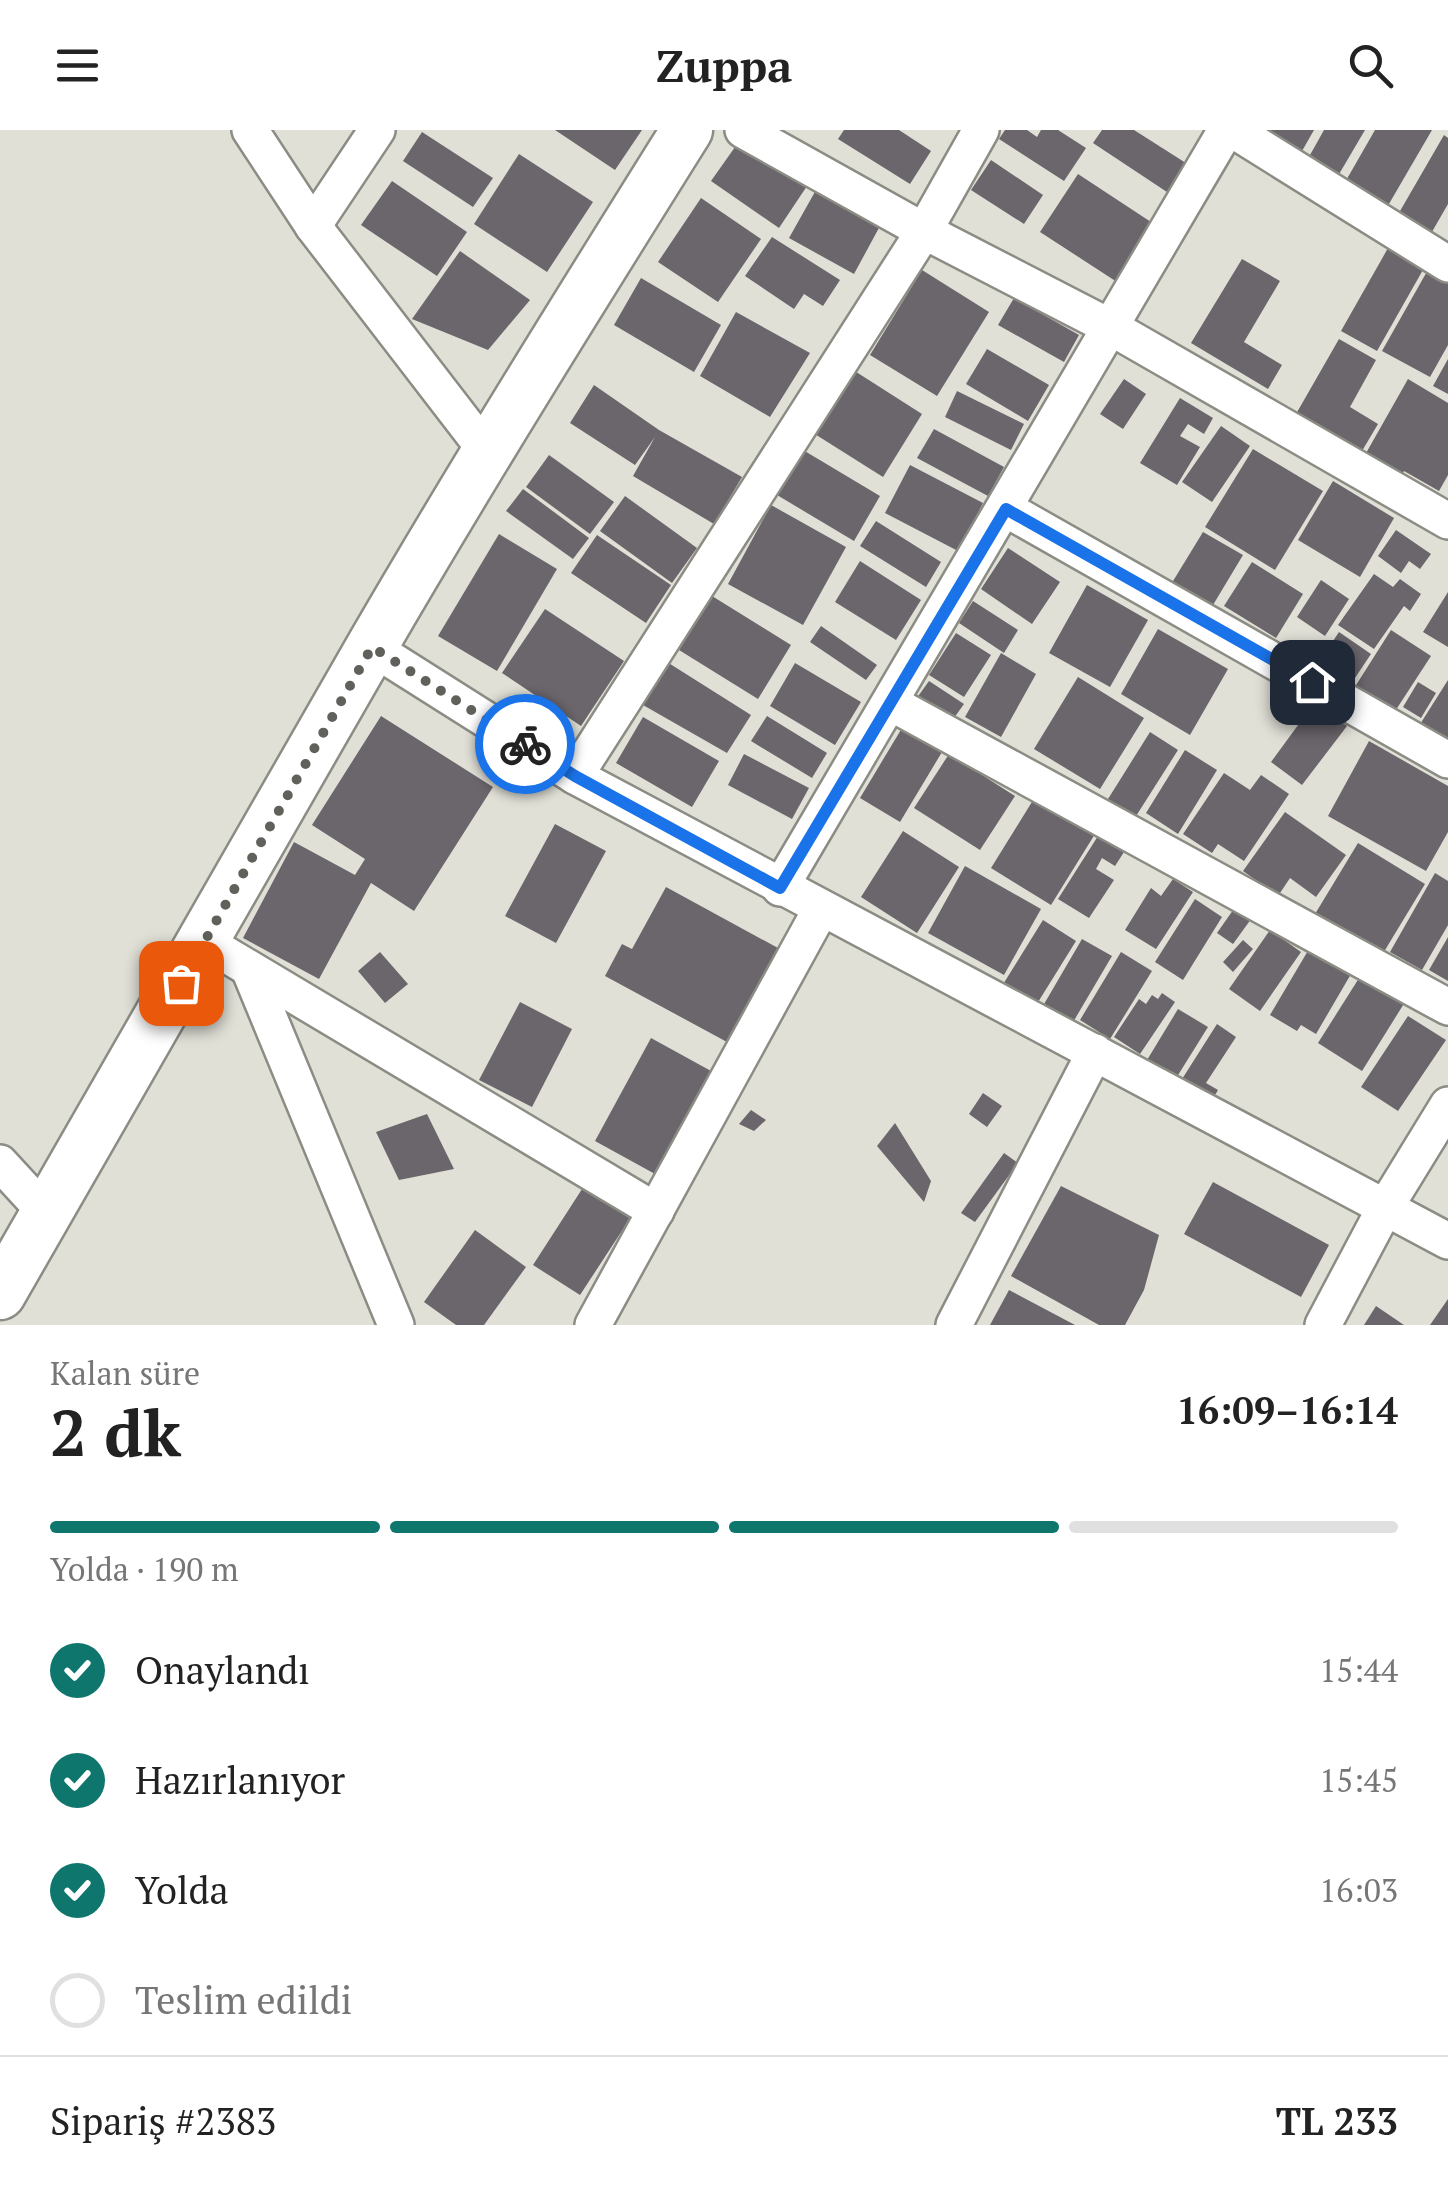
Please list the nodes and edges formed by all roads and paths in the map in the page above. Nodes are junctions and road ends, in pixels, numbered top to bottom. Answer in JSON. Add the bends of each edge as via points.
{"nodes":[{"id":1,"x":250,"y":130,"type":"edge"},
{"id":2,"x":377,"y":130,"type":"edge"},
{"id":3,"x":687,"y":130,"type":"edge"},
{"id":4,"x":743,"y":130,"type":"edge"},
{"id":5,"x":981,"y":130,"type":"edge"},
{"id":6,"x":1230,"y":130,"type":"edge"},
{"id":7,"x":313,"y":226,"type":"junction"},
{"id":8,"x":924,"y":231,"type":"junction"},
{"id":9,"x":1448,"y":264,"type":"edge"},
{"id":10,"x":1112,"y":328,"type":"junction"},
{"id":11,"x":487,"y":452,"type":"junction"},
{"id":12,"x":1006,"y":509,"type":"junction"},
{"id":13,"x":1448,"y":522,"type":"edge"},
{"id":14,"x":372,"y":647,"type":"junction"},
{"id":15,"x":891,"y":704,"type":"junction"},
{"id":16,"x":1448,"y":760,"type":"edge"},
{"id":17,"x":575,"y":776,"type":"junction"},
{"id":18,"x":780,"y":888,"type":"junction"},
{"id":19,"x":821,"y":909,"type":"junction"},
{"id":20,"x":205,"y":942,"type":"junction"},
{"id":21,"x":249,"y":968,"type":"junction"},
{"id":22,"x":1448,"y":1006,"type":"edge"},
{"id":23,"x":1095,"y":1052,"type":"junction"},
{"id":24,"x":1448,"y":1105,"type":"edge"},
{"id":25,"x":0,"y":1163,"type":"edge"},
{"id":26,"x":1386,"y":1206,"type":"junction"},
{"id":27,"x":656,"y":1210,"type":"junction"},
{"id":28,"x":46,"y":1214,"type":"junction"},
{"id":29,"x":1448,"y":1241,"type":"edge"},
{"id":30,"x":0,"y":1294,"type":"edge"},
{"id":31,"x":396,"y":1325,"type":"edge"},
{"id":32,"x":594,"y":1325,"type":"edge"},
{"id":33,"x":954,"y":1325,"type":"edge"},
{"id":34,"x":1323,"y":1325,"type":"edge"}],
"edges":[{"from":1,"to":7,"type":"street"},
{"from":2,"to":7,"type":"street"},
{"from":3,"to":11,"type":"street"},
{"from":4,"to":8,"type":"street"},
{"from":5,"to":8,"type":"street"},
{"from":6,"to":9,"type":"street"},
{"from":6,"to":10,"type":"street"},
{"from":7,"to":11,"type":"street"},
{"from":8,"to":10,"type":"street"},
{"from":8,"to":17,"type":"street"},
{"from":10,"to":12,"type":"street"},
{"from":10,"to":13,"type":"street"},
{"from":11,"to":14,"type":"street"},
{"from":12,"to":15,"type":"street"},
{"from":12,"to":16,"type":"street"},
{"from":14,"to":17,"type":"street"},
{"from":14,"to":20,"type":"street"},
{"from":15,"to":18,"type":"street"},
{"from":15,"to":22,"type":"street"},
{"from":17,"to":18,"type":"street"},
{"from":18,"to":19,"type":"street"},
{"from":19,"to":23,"type":"street"},
{"from":19,"to":27,"type":"street"},
{"from":20,"to":21,"type":"street"},
{"from":20,"to":28,"type":"street"},
{"from":21,"to":27,"type":"street"},
{"from":21,"to":31,"type":"street"},
{"from":23,"to":26,"type":"street"},
{"from":23,"to":33,"type":"street"},
{"from":24,"to":26,"type":"street"},
{"from":25,"to":28,"type":"street"},
{"from":26,"to":29,"type":"street"},
{"from":26,"to":34,"type":"street"},
{"from":27,"to":32,"type":"street"},
{"from":28,"to":30,"type":"street"}]}
